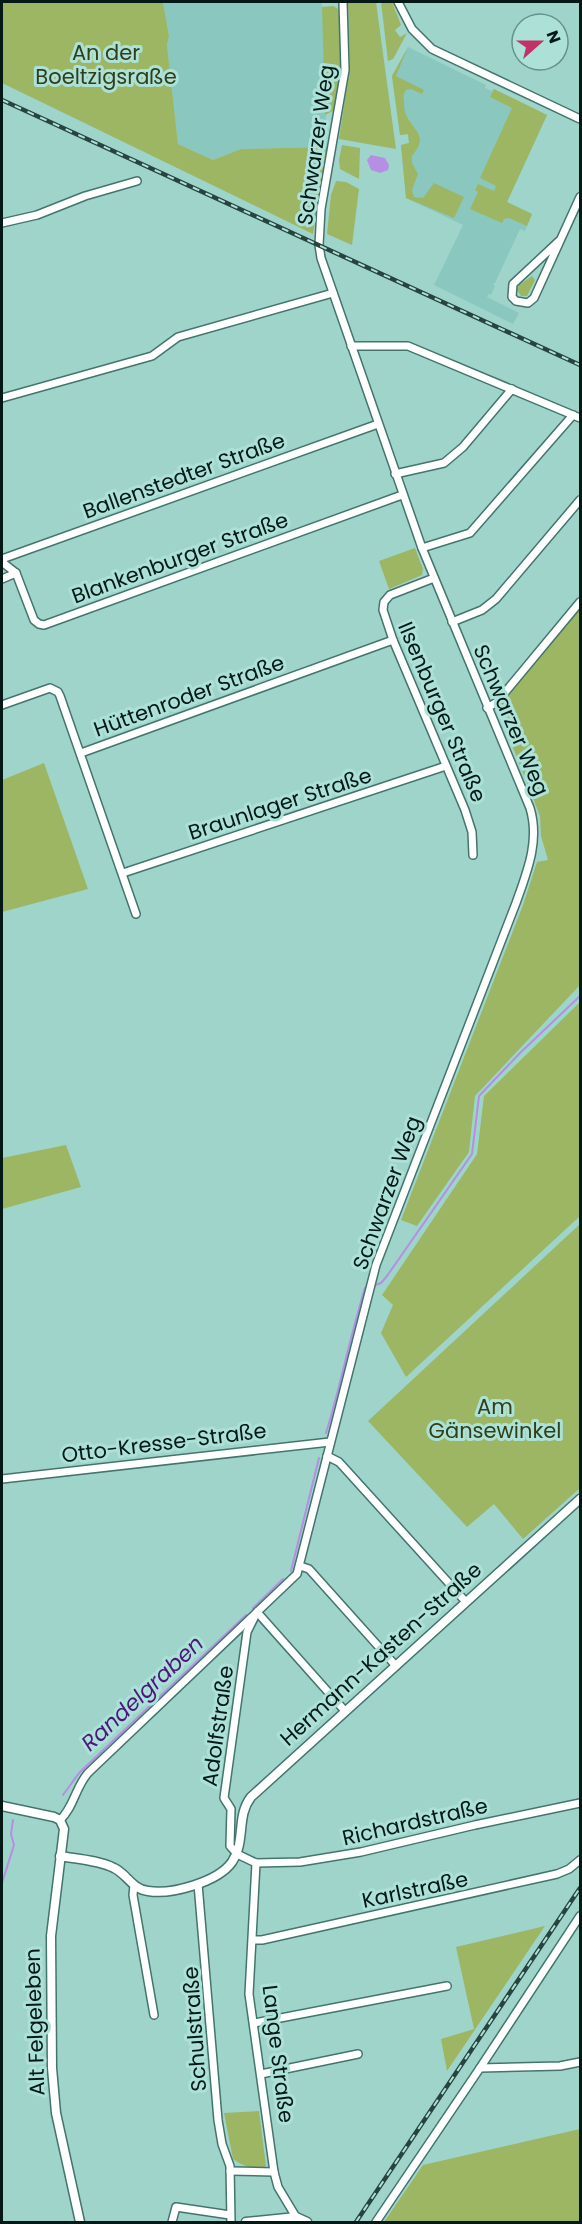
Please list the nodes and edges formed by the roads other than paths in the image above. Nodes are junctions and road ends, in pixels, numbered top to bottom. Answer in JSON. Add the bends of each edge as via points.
{"nodes":[{"id":1,"x":343,"y":2,"type":"edge"},
{"id":2,"x":398,"y":2,"type":"edge"},
{"id":3,"x":580,"y":119,"type":"edge"},
{"id":4,"x":137,"y":181,"type":"dead end"},
{"id":5,"x":580,"y":197,"type":"edge"},
{"id":6,"x":2,"y":223,"type":"edge"},
{"id":7,"x":560,"y":242,"type":"junction"},
{"id":8,"x":333,"y":293,"type":"junction"},
{"id":9,"x":351,"y":346,"type":"junction"},
{"id":10,"x":512,"y":389,"type":"junction"},
{"id":11,"x":2,"y":398,"type":"edge"},
{"id":12,"x":573,"y":415,"type":"junction"},
{"id":13,"x":580,"y":418,"type":"edge"},
{"id":14,"x":378,"y":424,"type":"junction"},
{"id":15,"x":395,"y":474,"type":"junction"},
{"id":16,"x":402,"y":495,"type":"junction"},
{"id":17,"x":580,"y":501,"type":"edge"},
{"id":18,"x":422,"y":548,"type":"junction"},
{"id":19,"x":2,"y":561,"type":"edge"},
{"id":20,"x":16,"y":573,"type":"junction"},
{"id":21,"x":434,"y":578,"type":"junction"},
{"id":22,"x":2,"y":579,"type":"edge"},
{"id":23,"x":580,"y":602,"type":"edge"},
{"id":24,"x":452,"y":622,"type":"junction"},
{"id":25,"x":393,"y":640,"type":"junction"},
{"id":26,"x":2,"y":705,"type":"edge"},
{"id":27,"x":487,"y":708,"type":"junction"},
{"id":28,"x":81,"y":753,"type":"junction"},
{"id":29,"x":446,"y":766,"type":"junction"},
{"id":30,"x":473,"y":855,"type":"dead end"},
{"id":31,"x":123,"y":873,"type":"junction"},
{"id":32,"x":136,"y":914,"type":"dead end"},
{"id":33,"x":330,"y":1442,"type":"junction"},
{"id":34,"x":327,"y":1456,"type":"junction"},
{"id":35,"x":2,"y":1479,"type":"edge"},
{"id":36,"x":580,"y":1499,"type":"edge"},
{"id":37,"x":300,"y":1566,"type":"junction"},
{"id":38,"x":466,"y":1602,"type":"junction"},
{"id":39,"x":257,"y":1612,"type":"junction"},
{"id":40,"x":396,"y":1666,"type":"junction"},
{"id":41,"x":345,"y":1711,"type":"junction"},
{"id":42,"x":580,"y":1803,"type":"edge"},
{"id":43,"x":2,"y":1806,"type":"edge"},
{"id":44,"x":231,"y":1809,"type":"junction"},
{"id":45,"x":244,"y":1811,"type":"junction"},
{"id":46,"x":60,"y":1820,"type":"junction"},
{"id":47,"x":237,"y":1854,"type":"junction"},
{"id":48,"x":60,"y":1856,"type":"junction"},
{"id":49,"x":580,"y":1860,"type":"edge"},
{"id":50,"x":256,"y":1863,"type":"junction"},
{"id":51,"x":198,"y":1884,"type":"junction"},
{"id":52,"x":134,"y":1885,"type":"junction"},
{"id":53,"x":580,"y":1916,"type":"edge"},
{"id":54,"x":253,"y":1940,"type":"junction"},
{"id":55,"x":447,"y":1986,"type":"dead end"},
{"id":56,"x":154,"y":2015,"type":"dead end"},
{"id":57,"x":254,"y":2023,"type":"junction"},
{"id":58,"x":358,"y":2054,"type":"dead end"},
{"id":59,"x":580,"y":2062,"type":"edge"},
{"id":60,"x":480,"y":2068,"type":"junction"},
{"id":61,"x":261,"y":2074,"type":"junction"},
{"id":62,"x":230,"y":2171,"type":"junction"},
{"id":63,"x":274,"y":2172,"type":"junction"},
{"id":64,"x":296,"y":2217,"type":"junction"},
{"id":65,"x":230,"y":2219,"type":"edge"},
{"id":66,"x":80,"y":2223,"type":"edge"},
{"id":67,"x":172,"y":2223,"type":"edge"},
{"id":68,"x":246,"y":2223,"type":"edge"},
{"id":69,"x":307,"y":2223,"type":"edge"},
{"id":70,"x":376,"y":2223,"type":"edge"}],
"edges":[{"from":1,"to":8,"type":"street","name":"Schwarzer Weg","via":[[345,70],[321,209],[319,245]]},
{"from":2,"to":3,"type":"street","via":[[412,29],[432,49]]},
{"from":4,"to":6,"type":"street"},
{"from":5,"to":7,"type":"street"},
{"from":7,"to":7,"type":"street","via":[[513,284],[512,297],[516,302],[528,303],[534,298]]},
{"from":8,"to":9,"type":"street","name":"Schwarzer Weg"},
{"from":8,"to":11,"type":"street","via":[[178,337],[152,356]]},
{"from":9,"to":10,"type":"street","via":[[408,346]]},
{"from":9,"to":14,"type":"street","name":"Schwarzer Weg"},
{"from":10,"to":12,"type":"street"},
{"from":10,"to":15,"type":"street","via":[[463,447],[444,463]]},
{"from":12,"to":13,"type":"street"},
{"from":12,"to":18,"type":"street","via":[[475,529]]},
{"from":14,"to":15,"type":"street","name":"Schwarzer Weg"},
{"from":14,"to":19,"type":"street","name":"Ballenstedter Straße"},
{"from":15,"to":16,"type":"street","name":"Schwarzer Weg"},
{"from":16,"to":18,"type":"street","name":"Schwarzer Weg"},
{"from":16,"to":20,"type":"street","name":"Blankenburger Straße","via":[[44,625],[34,620]]},
{"from":17,"to":24,"type":"street","via":[[496,599],[482,610]]},
{"from":18,"to":21,"type":"street","name":"Schwarzer Weg"},
{"from":19,"to":20,"type":"street"},
{"from":20,"to":22,"type":"street"},
{"from":21,"to":24,"type":"street","name":"Schwarzer Weg"},
{"from":21,"to":25,"type":"street","name":"Ilsenburger Straße","via":[[390,595],[384,602]]},
{"from":23,"to":27,"type":"street","via":[[497,702]]},
{"from":24,"to":27,"type":"street","name":"Schwarzer Weg"},
{"from":25,"to":28,"type":"street","name":"Hüttenroder Straße"},
{"from":25,"to":29,"type":"street","name":"Ilsenburger Straße"},
{"from":26,"to":28,"type":"street","name":"Hüttenroder Straße","via":[[54,689]]},
{"from":27,"to":33,"type":"street","name":"Schwarzer Weg","via":[[530,808],[533,848],[516,903],[373,1276]]},
{"from":28,"to":31,"type":"street"},
{"from":29,"to":30,"type":"street","name":"Ilsenburger Straße","via":[[472,832]]},
{"from":29,"to":31,"type":"street","name":"Braunlager Straße"},
{"from":31,"to":32,"type":"street"},
{"from":33,"to":34,"type":"street"},
{"from":33,"to":35,"type":"street","name":"Otto-Kresse-Straße"},
{"from":34,"to":37,"type":"street"},
{"from":34,"to":38,"type":"street","via":[[339,1462]]},
{"from":36,"to":38,"type":"street","name":"Hermann-Kasten-Straße"},
{"from":37,"to":39,"type":"street","via":[[291,1581]]},
{"from":37,"to":40,"type":"street","via":[[309,1569]]},
{"from":38,"to":40,"type":"street","name":"Hermann-Kasten-Straße"},
{"from":39,"to":41,"type":"street"},
{"from":39,"to":44,"type":"street","name":"Adolfstraße","via":[[247,1632],[225,1787],[224,1798]]},
{"from":39,"to":46,"type":"street","via":[[88,1773]]},
{"from":40,"to":41,"type":"street","name":"Hermann-Kasten-Straße"},
{"from":41,"to":45,"type":"street","name":"Hermann-Kasten-Straße","via":[[259,1789]]},
{"from":42,"to":50,"type":"street","name":"Richardstraße","via":[[361,1852],[300,1862]]},
{"from":43,"to":46,"type":"street"},
{"from":44,"to":45,"type":"street","name":"Adolfstraße"},
{"from":44,"to":47,"type":"street","name":"Adolfstraße","via":[[230,1846]]},
{"from":45,"to":47,"type":"street"},
{"from":46,"to":48,"type":"street","name":"Alt Felgeleben","via":[[64,1833]]},
{"from":47,"to":50,"type":"street"},
{"from":47,"to":51,"type":"street","via":[[220,1875]]},
{"from":48,"to":52,"type":"street","via":[[114,1868]]},
{"from":48,"to":66,"type":"street","name":"Alt Felgeleben","via":[[51,1936],[52,2075],[56,2113]]},
{"from":49,"to":54,"type":"street","name":"Karlstraße","via":[[557,1874]]},
{"from":50,"to":54,"type":"street","name":"Lange Straße"},
{"from":51,"to":52,"type":"street","via":[[158,1891]]},
{"from":51,"to":62,"type":"street","name":"Schulstraße","via":[[219,2120]]},
{"from":52,"to":56,"type":"street"},
{"from":53,"to":60,"type":"street"},
{"from":54,"to":57,"type":"street","name":"Lange Straße","via":[[249,1994]]},
{"from":55,"to":57,"type":"street"},
{"from":57,"to":61,"type":"street","name":"Lange Straße"},
{"from":58,"to":61,"type":"street"},
{"from":59,"to":60,"type":"street"},
{"from":60,"to":70,"type":"street"},
{"from":61,"to":63,"type":"street","name":"Lange Straße"},
{"from":62,"to":63,"type":"street"},
{"from":62,"to":65,"type":"street","name":"Schulstraße"},
{"from":63,"to":64,"type":"street","name":"Lange Straße"},
{"from":64,"to":68,"type":"street"},
{"from":64,"to":69,"type":"street"},
{"from":65,"to":67,"type":"street","via":[[176,2207]]}]}
